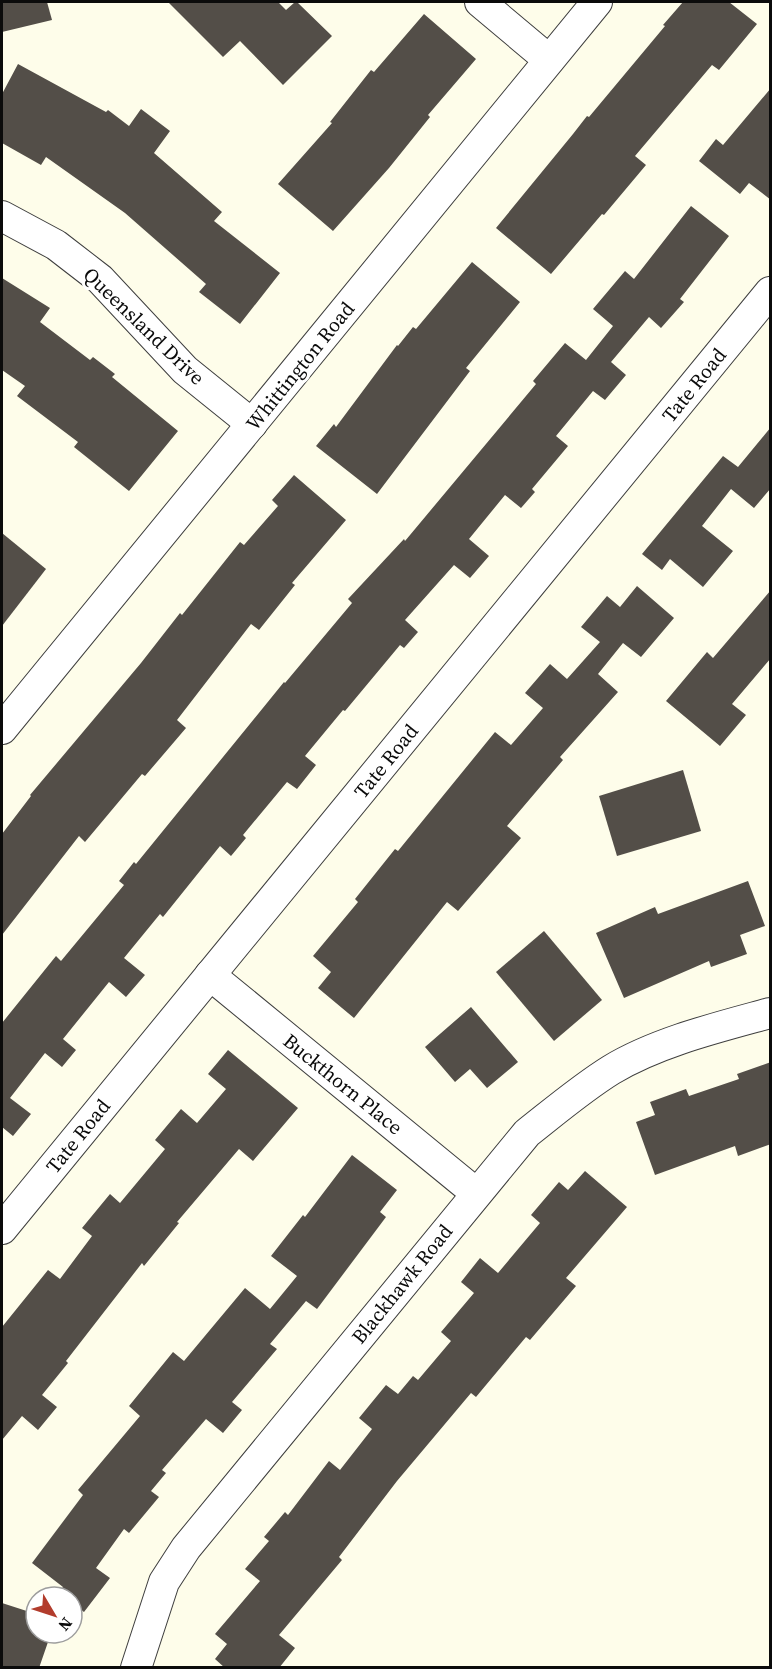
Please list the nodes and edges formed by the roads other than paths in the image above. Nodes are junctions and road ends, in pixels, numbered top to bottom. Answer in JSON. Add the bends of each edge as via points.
{"nodes":[{"id":1,"x":480,"y":2,"type":"edge"},
{"id":2,"x":597,"y":2,"type":"edge"},
{"id":3,"x":549,"y":60,"type":"junction"},
{"id":4,"x":2,"y":216,"type":"edge"},
{"id":5,"x":771,"y":292,"type":"edge"},
{"id":6,"x":252,"y":424,"type":"junction"},
{"id":7,"x":3,"y":723,"type":"edge"},
{"id":8,"x":210,"y":975,"type":"junction"},
{"id":9,"x":771,"y":1013,"type":"edge"},
{"id":10,"x":476,"y":1193,"type":"junction"},
{"id":11,"x":2,"y":1229,"type":"edge"},
{"id":12,"x":136,"y":1668,"type":"edge"}],
"edges":[{"from":1,"to":3,"type":"street"},
{"from":2,"to":3,"type":"street","name":"Whittington Road"},
{"from":3,"to":6,"type":"street","name":"Whittington Road"},
{"from":4,"to":6,"type":"street","name":"Queensland Drive","via":[[56,245],[100,279],[185,370]]},
{"from":5,"to":8,"type":"street","name":"Tate Road"},
{"from":6,"to":7,"type":"street","name":"Whittington Road"},
{"from":8,"to":10,"type":"street","name":"Buckthorn Place"},
{"from":8,"to":11,"type":"street","name":"Tate Road"},
{"from":9,"to":10,"type":"street","name":"Blackhawk Road","via":[[657,1048],[613,1069],[527,1133]]},
{"from":10,"to":12,"type":"street","name":"Blackhawk Road","via":[[186,1548],[165,1582]]}]}
